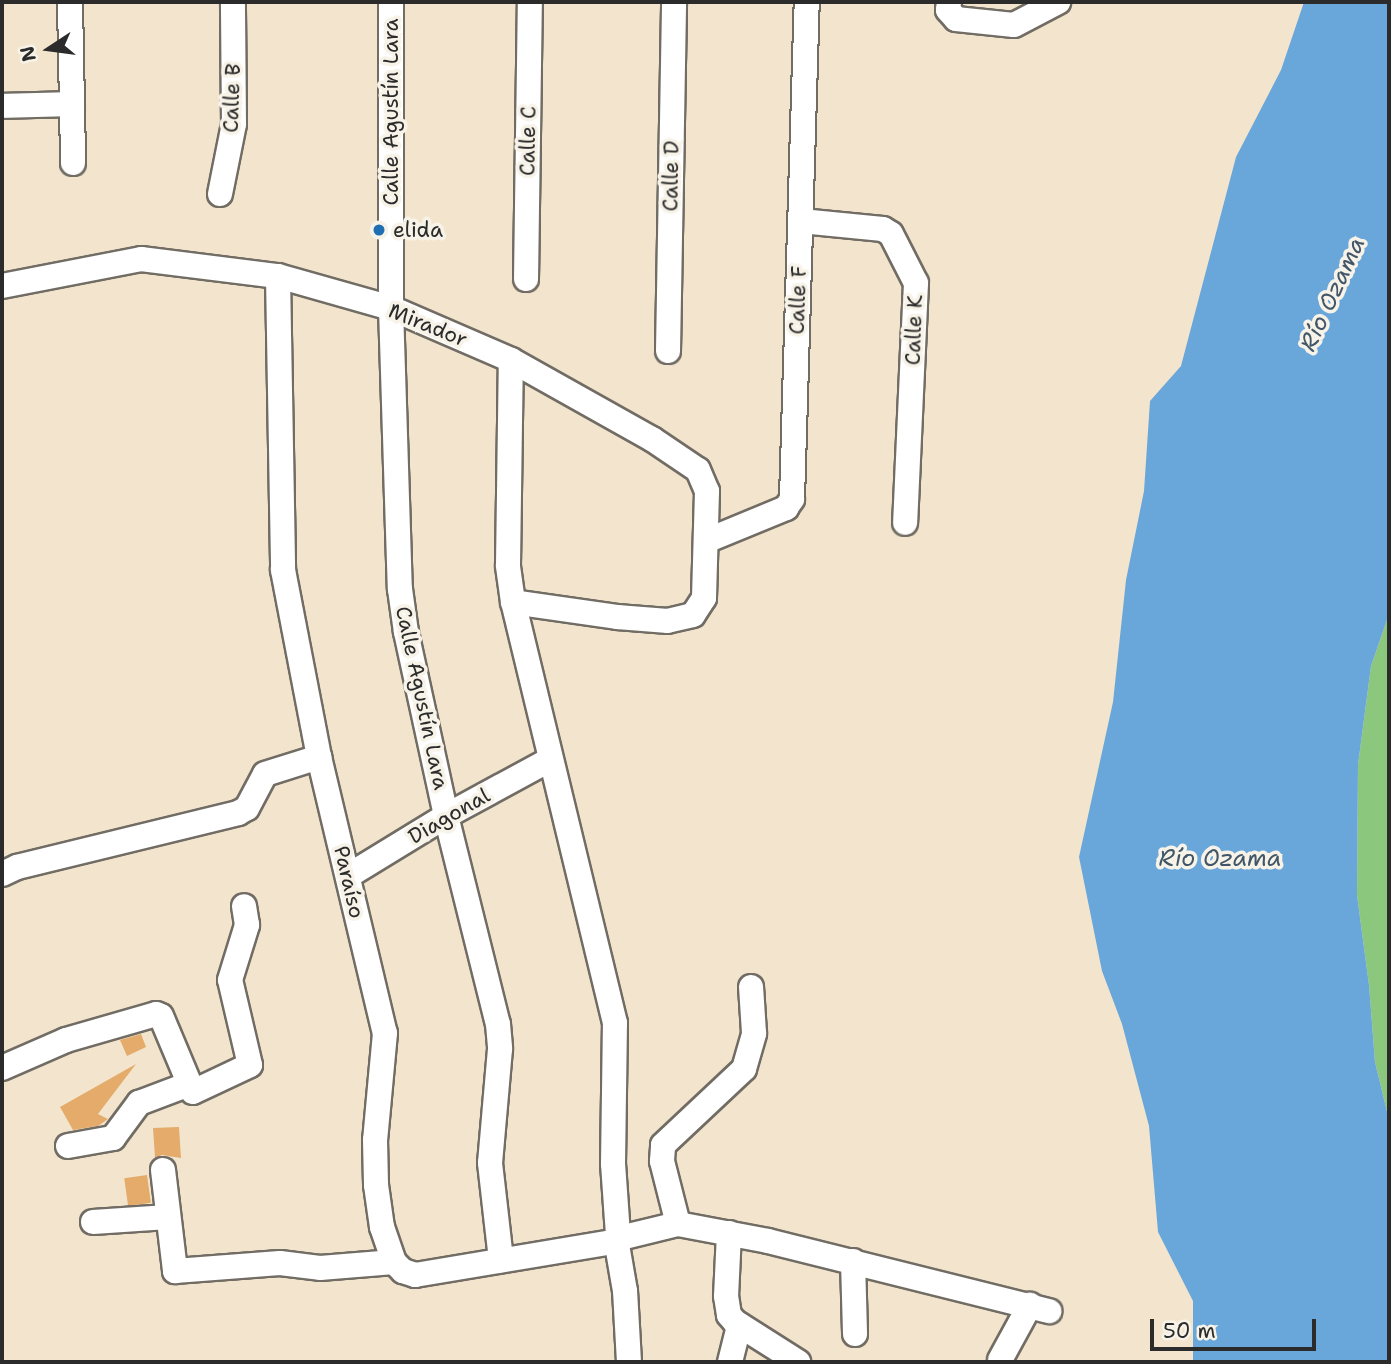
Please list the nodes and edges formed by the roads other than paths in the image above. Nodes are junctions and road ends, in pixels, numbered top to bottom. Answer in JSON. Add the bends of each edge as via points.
{"nodes":[{"id":1,"x":71,"y":2,"type":"edge"},
{"id":2,"x":233,"y":2,"type":"edge"},
{"id":3,"x":391,"y":2,"type":"edge"},
{"id":4,"x":530,"y":2,"type":"edge"},
{"id":5,"x":674,"y":2,"type":"edge"},
{"id":6,"x":807,"y":2,"type":"edge"},
{"id":7,"x":948,"y":2,"type":"edge"},
{"id":8,"x":1058,"y":2,"type":"edge"},
{"id":9,"x":72,"y":104,"type":"junction"},
{"id":10,"x":2,"y":106,"type":"edge"},
{"id":11,"x":73,"y":163,"type":"dead end"},
{"id":12,"x":220,"y":194,"type":"dead end"},
{"id":13,"x":800,"y":221,"type":"junction"},
{"id":14,"x":278,"y":276,"type":"junction"},
{"id":15,"x":526,"y":279,"type":"dead end"},
{"id":16,"x":2,"y":286,"type":"edge"},
{"id":17,"x":391,"y":308,"type":"junction"},
{"id":18,"x":668,"y":351,"type":"dead end"},
{"id":19,"x":511,"y":360,"type":"junction"},
{"id":20,"x":905,"y":523,"type":"dead end"},
{"id":21,"x":706,"y":541,"type":"junction"},
{"id":22,"x":513,"y":602,"type":"junction"},
{"id":23,"x":319,"y":757,"type":"junction"},
{"id":24,"x":551,"y":759,"type":"junction"},
{"id":25,"x":446,"y":816,"type":"junction"},
{"id":26,"x":2,"y":874,"type":"edge"},
{"id":27,"x":348,"y":876,"type":"junction"},
{"id":28,"x":244,"y":906,"type":"dead end"},
{"id":29,"x":751,"y":987,"type":"dead end"},
{"id":30,"x":2,"y":1068,"type":"edge"},
{"id":31,"x":189,"y":1084,"type":"junction"},
{"id":32,"x":68,"y":1146,"type":"dead end"},
{"id":33,"x":163,"y":1170,"type":"dead end"},
{"id":34,"x":168,"y":1217,"type":"junction"},
{"id":35,"x":93,"y":1222,"type":"dead end"},
{"id":36,"x":678,"y":1224,"type":"junction"},
{"id":37,"x":729,"y":1233,"type":"junction"},
{"id":38,"x":615,"y":1240,"type":"junction"},
{"id":39,"x":501,"y":1260,"type":"junction"},
{"id":40,"x":853,"y":1261,"type":"junction"},
{"id":41,"x":394,"y":1262,"type":"junction"},
{"id":42,"x":739,"y":1325,"type":"junction"},
{"id":43,"x":855,"y":1334,"type":"dead end"},
{"id":44,"x":1000,"y":1360,"type":"dead end"},
{"id":45,"x":629,"y":1362,"type":"edge"},
{"id":46,"x":730,"y":1362,"type":"edge"},
{"id":47,"x":798,"y":1362,"type":"edge"}],
"edges":[{"from":1,"to":9,"type":"street"},
{"from":2,"to":12,"type":"street","name":"Calle B","via":[[234,124]]},
{"from":3,"to":17,"type":"street","name":"Calle Agustín Lara"},
{"from":4,"to":15,"type":"street","name":"Calle C"},
{"from":5,"to":18,"type":"street","name":"Calle D"},
{"from":6,"to":13,"type":"street","name":"Calle F"},
{"from":7,"to":8,"type":"street","via":[[956,19],[1014,25]]},
{"from":9,"to":10,"type":"street"},
{"from":9,"to":11,"type":"street"},
{"from":13,"to":20,"type":"street","name":"Calle K","via":[[883,229],[891,234],[916,283]]},
{"from":13,"to":21,"type":"street","name":"Calle F","via":[[792,499],[786,508]]},
{"from":14,"to":16,"type":"street","name":"Mirador","via":[[141,259]]},
{"from":14,"to":17,"type":"street","name":"Mirador"},
{"from":14,"to":23,"type":"street","name":"Paraíso","via":[[280,546]]},
{"from":17,"to":19,"type":"street","name":"Mirador"},
{"from":17,"to":25,"type":"street","name":"Calle Agustín Lara","via":[[402,613]]},
{"from":19,"to":21,"type":"street","name":"Mirador","via":[[698,470],[706,491]]},
{"from":19,"to":22,"type":"street","via":[[507,552]]},
{"from":21,"to":22,"type":"street","name":"Mirador","via":[[704,598],[693,615],[668,621],[617,618]]},
{"from":22,"to":24,"type":"street"},
{"from":23,"to":26,"type":"street","via":[[265,774],[247,808],[238,813]]},
{"from":23,"to":27,"type":"street","name":"Paraíso"},
{"from":24,"to":25,"type":"street","name":"Diagonal"},
{"from":24,"to":38,"type":"street","via":[[616,1031]]},
{"from":25,"to":27,"type":"street","name":"Diagonal"},
{"from":25,"to":39,"type":"street","name":"Calle Agustín Lara","via":[[500,1038],[490,1163]]},
{"from":27,"to":41,"type":"street","name":"Paraíso","via":[[386,1040],[375,1156],[380,1215]]},
{"from":28,"to":31,"type":"street","via":[[247,925],[230,980],[250,1063],[197,1093]]},
{"from":29,"to":36,"type":"street","via":[[754,1033],[744,1069],[663,1145],[662,1161]]},
{"from":30,"to":31,"type":"street","via":[[66,1040],[156,1014],[161,1016]]},
{"from":31,"to":32,"type":"street","via":[[139,1103],[113,1138]]},
{"from":33,"to":34,"type":"street"},
{"from":34,"to":35,"type":"street"},
{"from":34,"to":41,"type":"street","via":[[176,1272],[280,1263],[320,1268]]},
{"from":36,"to":37,"type":"street"},
{"from":36,"to":38,"type":"street"},
{"from":37,"to":40,"type":"street"},
{"from":37,"to":42,"type":"street","via":[[727,1306]]},
{"from":38,"to":39,"type":"street"},
{"from":38,"to":45,"type":"street","via":[[625,1291]]},
{"from":39,"to":41,"type":"street","via":[[424,1276],[403,1271]]},
{"from":40,"to":43,"type":"street"},
{"from":40,"to":44,"type":"street","via":[[1040,1308]]},
{"from":42,"to":46,"type":"street"},
{"from":42,"to":47,"type":"street"}]}
